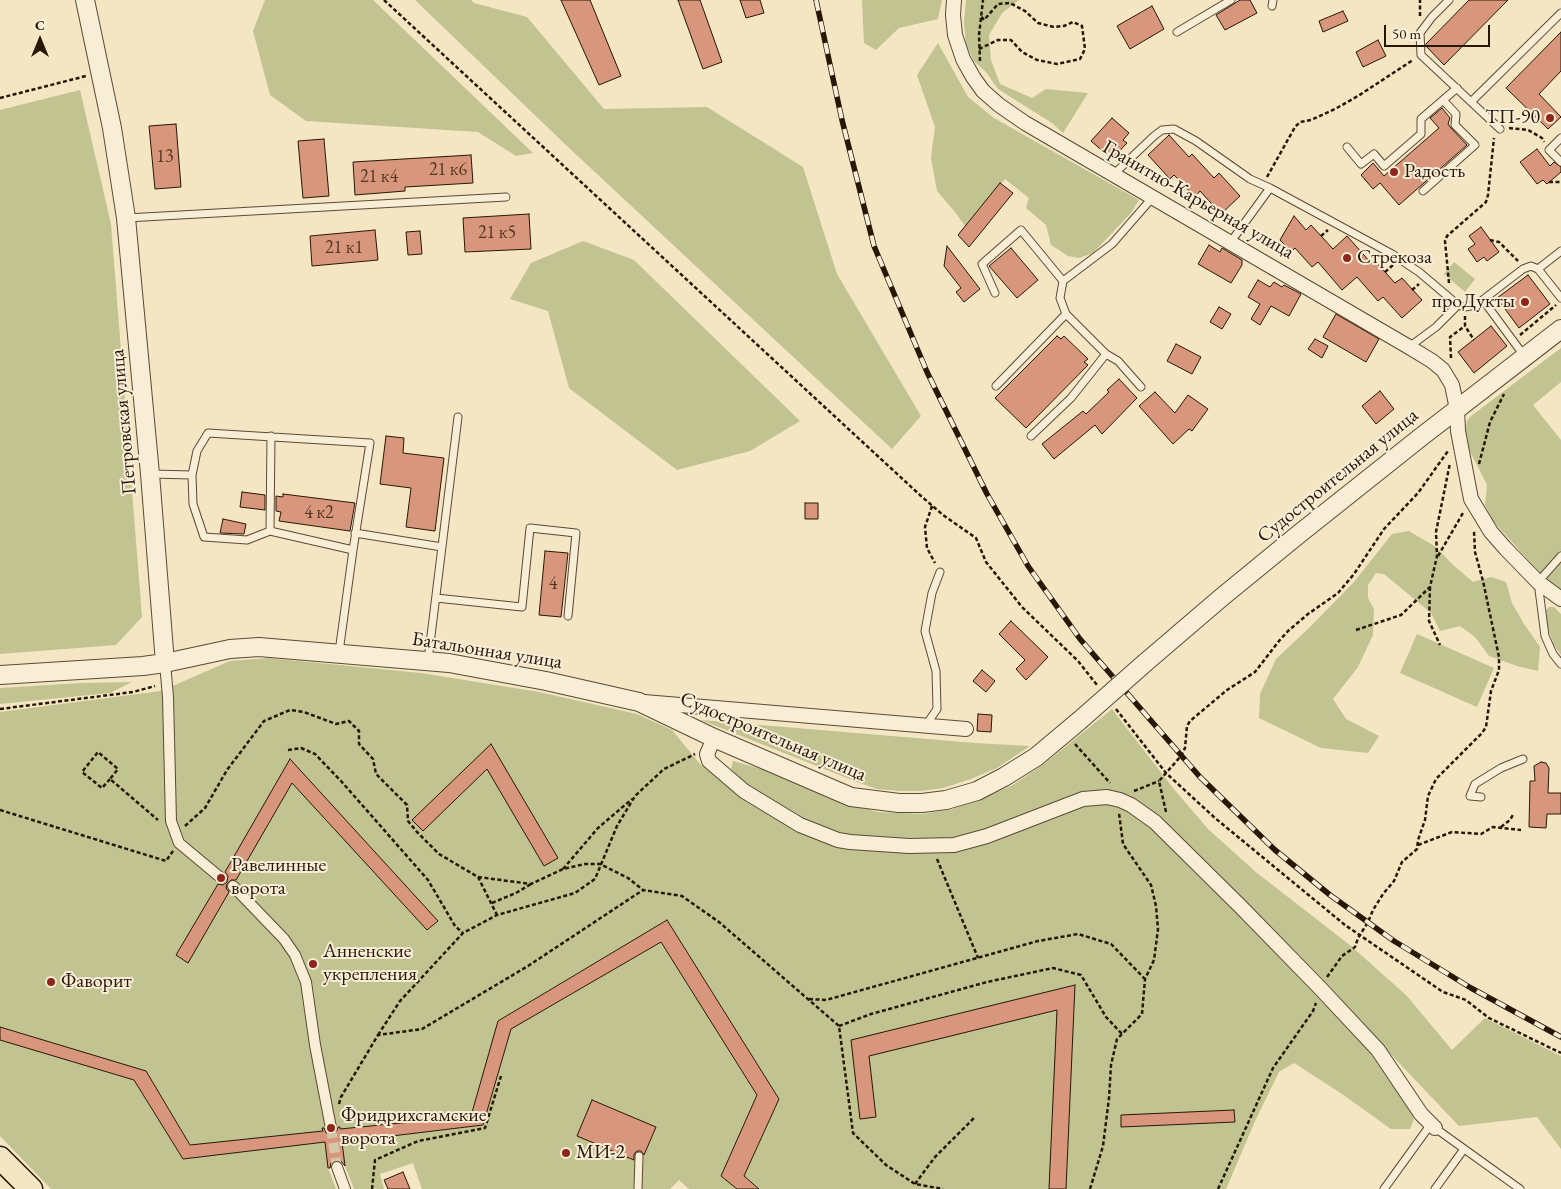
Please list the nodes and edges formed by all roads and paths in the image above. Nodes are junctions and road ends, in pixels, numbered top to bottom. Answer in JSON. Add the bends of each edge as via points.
{"nodes":[{"id":1,"x":85,"y":0,"type":"edge"},
{"id":2,"x":384,"y":0,"type":"edge"},
{"id":3,"x":954,"y":0,"type":"edge"},
{"id":4,"x":983,"y":0,"type":"edge"},
{"id":5,"x":1231,"y":0,"type":"edge"},
{"id":6,"x":1449,"y":0,"type":"edge"},
{"id":7,"x":1561,"y":13,"type":"edge"},
{"id":8,"x":980,"y":16,"type":"junction"},
{"id":9,"x":1178,"y":32,"type":"dead end"},
{"id":10,"x":979,"y":49,"type":"junction"},
{"id":11,"x":1421,"y":55,"type":"junction"},
{"id":12,"x":980,"y":64,"type":"dead end"},
{"id":13,"x":101,"y":72,"type":"junction"},
{"id":14,"x":1457,"y":88,"type":"junction"},
{"id":15,"x":0,"y":98,"type":"edge"},
{"id":16,"x":1443,"y":100,"type":"junction"},
{"id":17,"x":1472,"y":102,"type":"junction"},
{"id":18,"x":1500,"y":129,"type":"junction"},
{"id":19,"x":1561,"y":138,"type":"edge"},
{"id":20,"x":1347,"y":147,"type":"dead end"},
{"id":21,"x":1549,"y":150,"type":"junction"},
{"id":22,"x":1561,"y":162,"type":"edge"},
{"id":23,"x":1114,"y":174,"type":"junction"},
{"id":24,"x":1549,"y":182,"type":"dead end"},
{"id":25,"x":1561,"y":182,"type":"edge"},
{"id":26,"x":1262,"y":184,"type":"junction"},
{"id":27,"x":1270,"y":188,"type":"junction"},
{"id":28,"x":1423,"y":191,"type":"dead end"},
{"id":29,"x":506,"y":197,"type":"dead end"},
{"id":30,"x":1153,"y":197,"type":"junction"},
{"id":31,"x":126,"y":218,"type":"junction"},
{"id":32,"x":1490,"y":240,"type":"dead end"},
{"id":33,"x":1230,"y":242,"type":"junction"},
{"id":34,"x":1561,"y":251,"type":"edge"},
{"id":35,"x":1515,"y":257,"type":"dead end"},
{"id":36,"x":1538,"y":269,"type":"junction"},
{"id":37,"x":1063,"y":281,"type":"junction"},
{"id":38,"x":996,"y":293,"type":"dead end"},
{"id":39,"x":1448,"y":296,"type":"junction"},
{"id":40,"x":1561,"y":299,"type":"edge"},
{"id":41,"x":1483,"y":300,"type":"junction"},
{"id":42,"x":1462,"y":306,"type":"junction"},
{"id":43,"x":1542,"y":310,"type":"dead end"},
{"id":44,"x":1066,"y":314,"type":"junction"},
{"id":45,"x":1545,"y":314,"type":"junction"},
{"id":46,"x":1465,"y":326,"type":"junction"},
{"id":47,"x":1561,"y":329,"type":"edge"},
{"id":48,"x":1522,"y":332,"type":"dead end"},
{"id":49,"x":1474,"y":340,"type":"dead end"},
{"id":50,"x":1409,"y":347,"type":"junction"},
{"id":51,"x":1106,"y":354,"type":"junction"},
{"id":52,"x":1525,"y":357,"type":"junction"},
{"id":53,"x":1447,"y":376,"type":"junction"},
{"id":54,"x":996,"y":386,"type":"dead end"},
{"id":55,"x":1141,"y":387,"type":"dead end"},
{"id":56,"x":1508,"y":388,"type":"dead end"},
{"id":57,"x":1457,"y":409,"type":"junction"},
{"id":58,"x":458,"y":417,"type":"dead end"},
{"id":59,"x":272,"y":436,"type":"junction"},
{"id":60,"x":1031,"y":436,"type":"dead end"},
{"id":61,"x":1459,"y":437,"type":"junction"},
{"id":62,"x":1478,"y":464,"type":"dead end"},
{"id":63,"x":150,"y":474,"type":"junction"},
{"id":64,"x":192,"y":475,"type":"junction"},
{"id":65,"x":1471,"y":499,"type":"junction"},
{"id":66,"x":932,"y":506,"type":"junction"},
{"id":67,"x":270,"y":531,"type":"junction"},
{"id":68,"x":356,"y":533,"type":"junction"},
{"id":69,"x":442,"y":547,"type":"junction"},
{"id":70,"x":353,"y":550,"type":"junction"},
{"id":71,"x":1438,"y":556,"type":"junction"},
{"id":72,"x":1561,"y":556,"type":"edge"},
{"id":73,"x":940,"y":572,"type":"joint"},
{"id":74,"x":1538,"y":582,"type":"junction"},
{"id":75,"x":1430,"y":587,"type":"junction"},
{"id":76,"x":436,"y":598,"type":"junction"},
{"id":77,"x":1561,"y":599,"type":"edge"},
{"id":78,"x":568,"y":616,"type":"dead end"},
{"id":79,"x":1356,"y":630,"type":"dead end"},
{"id":80,"x":1440,"y":645,"type":"dead end"},
{"id":81,"x":339,"y":653,"type":"junction"},
{"id":82,"x":428,"y":660,"type":"junction"},
{"id":83,"x":165,"y":663,"type":"junction"},
{"id":84,"x":1561,"y":664,"type":"edge"},
{"id":85,"x":0,"y":675,"type":"edge"},
{"id":86,"x":166,"y":683,"type":"junction"},
{"id":87,"x":1100,"y":689,"type":"dead end"},
{"id":88,"x":639,"y":702,"type":"junction"},
{"id":89,"x":1116,"y":708,"type":"dead end"},
{"id":90,"x":0,"y":709,"type":"edge"},
{"id":91,"x":926,"y":726,"type":"junction"},
{"id":92,"x":966,"y":729,"type":"dead end"},
{"id":93,"x":714,"y":738,"type":"junction"},
{"id":94,"x":1076,"y":745,"type":"dead end"},
{"id":95,"x":288,"y":750,"type":"dead end"},
{"id":96,"x":707,"y":754,"type":"junction"},
{"id":97,"x":1523,"y":759,"type":"dead end"},
{"id":98,"x":1166,"y":773,"type":"junction"},
{"id":99,"x":110,"y":778,"type":"junction"},
{"id":100,"x":1159,"y":781,"type":"junction"},
{"id":101,"x":1113,"y":786,"type":"dead end"},
{"id":102,"x":635,"y":796,"type":"junction"},
{"id":103,"x":1481,"y":798,"type":"dead end"},
{"id":104,"x":1120,"y":800,"type":"junction"},
{"id":105,"x":0,"y":810,"type":"edge"},
{"id":106,"x":1514,"y":813,"type":"dead end"},
{"id":107,"x":1499,"y":828,"type":"junction"},
{"id":108,"x":1521,"y":830,"type":"dead end"},
{"id":109,"x":1169,"y":836,"type":"junction"},
{"id":110,"x":177,"y":839,"type":"junction"},
{"id":111,"x":1418,"y":845,"type":"junction"},
{"id":112,"x":932,"y":846,"type":"junction"},
{"id":113,"x":600,"y":864,"type":"junction"},
{"id":114,"x":563,"y":869,"type":"junction"},
{"id":115,"x":478,"y":877,"type":"junction"},
{"id":116,"x":221,"y":878,"type":"dead end"},
{"id":117,"x":531,"y":884,"type":"junction"},
{"id":118,"x":233,"y":886,"type":"dead end"},
{"id":119,"x":643,"y":890,"type":"junction"},
{"id":120,"x":492,"y":902,"type":"junction"},
{"id":121,"x":497,"y":915,"type":"junction"},
{"id":122,"x":463,"y":933,"type":"junction"},
{"id":123,"x":1359,"y":935,"type":"junction"},
{"id":124,"x":978,"y":958,"type":"junction"},
{"id":125,"x":1145,"y":979,"type":"junction"},
{"id":126,"x":1320,"y":988,"type":"junction"},
{"id":127,"x":809,"y":999,"type":"junction"},
{"id":128,"x":839,"y":1026,"type":"junction"},
{"id":129,"x":1122,"y":1034,"type":"junction"},
{"id":130,"x":378,"y":1035,"type":"junction"},
{"id":131,"x":1561,"y":1053,"type":"edge"},
{"id":132,"x":501,"y":1076,"type":"dead end"},
{"id":133,"x":975,"y":1117,"type":"dead end"},
{"id":134,"x":1433,"y":1126,"type":"junction"},
{"id":135,"x":331,"y":1128,"type":"joint"},
{"id":136,"x":1464,"y":1149,"type":"junction"},
{"id":137,"x":639,"y":1156,"type":"dead end"},
{"id":138,"x":0,"y":1158,"type":"edge"},
{"id":139,"x":337,"y":1167,"type":"tunnel mouth"},
{"id":140,"x":915,"y":1184,"type":"junction"},
{"id":141,"x":31,"y":1189,"type":"edge"},
{"id":142,"x":345,"y":1189,"type":"edge"},
{"id":143,"x":372,"y":1189,"type":"edge"},
{"id":144,"x":638,"y":1189,"type":"edge"},
{"id":145,"x":942,"y":1189,"type":"edge"},
{"id":146,"x":1090,"y":1189,"type":"edge"},
{"id":147,"x":1218,"y":1189,"type":"edge"},
{"id":148,"x":1384,"y":1189,"type":"edge"},
{"id":149,"x":1435,"y":1189,"type":"edge"},
{"id":150,"x":1520,"y":1189,"type":"edge"}],
"edges":[{"from":1,"to":13,"type":"street","name":"Петровская улица"},
{"from":2,"to":66,"type":"path"},
{"from":3,"to":23,"type":"street","name":"Гранитно-Карьерная улица","via":[[955,35],[963,59],[983,91],[1025,124]]},
{"from":4,"to":8,"type":"path"},
{"from":5,"to":9,"type":"lane"},
{"from":6,"to":11,"type":"lane","via":[[1420,33]]},
{"from":7,"to":17,"type":"lane"},
{"from":8,"to":10,"type":"path"},
{"from":8,"to":10,"type":"path","via":[[984,20],[998,4],[1010,3],[1038,23],[1054,27],[1073,22],[1082,26],[1085,49],[1080,59],[1057,64],[1037,60],[1022,52],[1011,40],[998,40]]},
{"from":10,"to":12,"type":"path"},
{"from":11,"to":14,"type":"lane"},
{"from":11,"to":26,"type":"path","via":[[1351,100],[1311,120],[1300,122]]},
{"from":13,"to":15,"type":"path"},
{"from":13,"to":31,"type":"street","name":"Петровская улица"},
{"from":14,"to":16,"type":"lane"},
{"from":14,"to":17,"type":"lane"},
{"from":16,"to":20,"type":"lane","via":[[1422,119],[1421,134],[1384,166],[1374,154],[1361,164]]},
{"from":16,"to":28,"type":"lane","via":[[1456,114],[1455,125],[1475,146]]},
{"from":17,"to":18,"type":"lane"},
{"from":18,"to":21,"type":"path","via":[[1528,130],[1542,138]]},
{"from":18,"to":39,"type":"path","via":[[1493,139],[1486,202],[1446,236]]},
{"from":19,"to":21,"type":"lane"},
{"from":21,"to":22,"type":"lane"},
{"from":23,"to":26,"type":"lane","via":[[1154,136],[1162,130],[1174,129]]},
{"from":23,"to":30,"type":"street","name":"Гранитно-Карьерная улица"},
{"from":24,"to":25,"type":"path"},
{"from":26,"to":27,"type":"lane"},
{"from":27,"to":33,"type":"lane"},
{"from":27,"to":39,"type":"lane","via":[[1392,254]]},
{"from":29,"to":31,"type":"lane"},
{"from":30,"to":33,"type":"street","name":"Гранитно-Карьерная улица"},
{"from":30,"to":37,"type":"lane","via":[[1112,244]]},
{"from":31,"to":63,"type":"street","name":"Петровская улица"},
{"from":32,"to":35,"type":"path","via":[[1499,242]]},
{"from":33,"to":50,"type":"street","name":"Гранитно-Карьерная улица"},
{"from":34,"to":36,"type":"lane"},
{"from":36,"to":40,"type":"lane"},
{"from":36,"to":41,"type":"lane","via":[[1531,266],[1523,268]]},
{"from":37,"to":38,"type":"lane","via":[[1020,230],[982,264]]},
{"from":37,"to":44,"type":"lane","via":[[1060,298]]},
{"from":39,"to":42,"type":"lane"},
{"from":40,"to":45,"type":"path"},
{"from":41,"to":42,"type":"lane","via":[[1476,305]]},
{"from":41,"to":52,"type":"lane"},
{"from":42,"to":46,"type":"path"},
{"from":42,"to":50,"type":"lane"},
{"from":43,"to":45,"type":"path"},
{"from":44,"to":51,"type":"lane"},
{"from":44,"to":54,"type":"lane"},
{"from":45,"to":48,"type":"path"},
{"from":46,"to":49,"type":"path"},
{"from":46,"to":53,"type":"path","via":[[1450,337],[1451,358]]},
{"from":47,"to":52,"type":"street","name":"Судостроительная улица"},
{"from":50,"to":53,"type":"street","name":"Гранитно-Карьерная улица","via":[[1432,361]]},
{"from":51,"to":55,"type":"lane","via":[[1118,361]]},
{"from":51,"to":60,"type":"lane","via":[[1071,398]]},
{"from":52,"to":57,"type":"street","name":"Судостроительная улица"},
{"from":53,"to":57,"type":"street","name":"Гранитно-Карьерная улица"},
{"from":56,"to":62,"type":"path","via":[[1490,422]]},
{"from":57,"to":61,"type":"street","name":"Гранитно-Карьерная улица"},
{"from":57,"to":93,"type":"street","name":"Судостроительная улица","bridge":true,"via":[[1276,552],[1036,757],[977,791],[922,803],[851,797]]},
{"from":58,"to":69,"type":"lane"},
{"from":59,"to":64,"type":"lane","via":[[208,433],[197,450]]},
{"from":59,"to":67,"type":"lane"},
{"from":59,"to":68,"type":"lane","via":[[370,443]]},
{"from":61,"to":65,"type":"street","name":"Гранитно-Карьерная улица"},
{"from":61,"to":71,"type":"path","via":[[1449,464],[1436,532]]},
{"from":61,"to":98,"type":"path","via":[[1418,493],[1384,529],[1338,593],[1288,631],[1255,672],[1190,721],[1186,726],[1185,748]]},
{"from":63,"to":64,"type":"lane"},
{"from":63,"to":83,"type":"street","name":"Петровская улица"},
{"from":64,"to":67,"type":"lane","via":[[193,504],[204,537],[247,540]]},
{"from":65,"to":71,"type":"path"},
{"from":65,"to":74,"type":"street","via":[[1491,532]]},
{"from":65,"to":111,"type":"path","via":[[1475,552],[1496,642],[1499,670],[1491,691],[1486,727],[1432,785]]},
{"from":66,"to":73,"type":"path","via":[[924,527],[927,548]]},
{"from":66,"to":87,"type":"path","via":[[976,538],[986,562],[1022,607],[1078,661]]},
{"from":67,"to":70,"type":"lane"},
{"from":68,"to":69,"type":"lane"},
{"from":68,"to":70,"type":"lane"},
{"from":69,"to":76,"type":"lane"},
{"from":70,"to":81,"type":"lane"},
{"from":71,"to":75,"type":"path"},
{"from":72,"to":74,"type":"lane"},
{"from":73,"to":91,"type":"lane","via":[[932,593],[925,631],[936,671],[937,709]]},
{"from":74,"to":77,"type":"street"},
{"from":74,"to":84,"type":"lane","via":[[1545,636]]},
{"from":75,"to":79,"type":"path","via":[[1401,615]]},
{"from":75,"to":80,"type":"path","via":[[1429,621]]},
{"from":76,"to":78,"type":"lane","via":[[522,607],[530,528],[576,533]]},
{"from":76,"to":82,"type":"lane"},
{"from":81,"to":82,"type":"street","name":"Батальонная улица"},
{"from":81,"to":83,"type":"street","name":"Батальонная улица","via":[[259,647],[230,649]]},
{"from":82,"to":88,"type":"street","name":"Батальонная улица"},
{"from":83,"to":85,"type":"street","name":"Батальонная улица"},
{"from":83,"to":86,"type":"street","name":"Петровская улица"},
{"from":86,"to":90,"type":"path","via":[[133,692]]},
{"from":86,"to":110,"type":"street","name":"Петровская улица","via":[[170,808]]},
{"from":88,"to":91,"type":"street","name":"Батальонная улица"},
{"from":88,"to":93,"type":"street","name":"Судостроительная улица"},
{"from":89,"to":98,"type":"path"},
{"from":91,"to":92,"type":"street","name":"Батальонная улица"},
{"from":93,"to":96,"type":"street"},
{"from":94,"to":101,"type":"path"},
{"from":95,"to":122,"type":"path","via":[[300,748],[315,754],[341,781],[428,880],[455,926]]},
{"from":96,"to":102,"type":"path","via":[[697,753],[664,769]]},
{"from":96,"to":112,"type":"street","via":[[713,765],[744,791],[819,833],[859,843]]},
{"from":97,"to":103,"type":"lane","via":[[1475,784],[1470,796]]},
{"from":98,"to":100,"type":"path"},
{"from":98,"to":123,"type":"path","via":[[1235,835]]},
{"from":99,"to":99,"type":"path","via":[[102,788],[82,772],[98,752],[118,769]]},
{"from":99,"to":110,"type":"path"},
{"from":100,"to":104,"type":"path"},
{"from":100,"to":109,"type":"path"},
{"from":102,"to":113,"type":"path"},
{"from":102,"to":114,"type":"path","via":[[598,828]]},
{"from":104,"to":109,"type":"street","via":[[1143,812]]},
{"from":104,"to":112,"type":"street","via":[[1083,799],[987,836]]},
{"from":104,"to":125,"type":"path","via":[[1123,844],[1151,886],[1156,906],[1158,929],[1154,960]]},
{"from":105,"to":110,"type":"path","via":[[166,861]]},
{"from":106,"to":107,"type":"path"},
{"from":107,"to":108,"type":"path"},
{"from":107,"to":111,"type":"path","via":[[1492,827],[1481,834],[1452,832]]},
{"from":109,"to":126,"type":"street"},
{"from":110,"to":115,"type":"path","via":[[205,808],[227,770],[264,720],[290,710],[336,724],[349,722],[359,731],[359,744],[373,759],[376,774],[407,805],[408,821],[417,832],[439,854]]},
{"from":110,"to":116,"type":"street"},
{"from":111,"to":123,"type":"path","via":[[1402,862],[1394,881]]},
{"from":112,"to":124,"type":"path"},
{"from":113,"to":114,"type":"path"},
{"from":113,"to":119,"type":"path","via":[[628,878]]},
{"from":113,"to":121,"type":"path","via":[[595,879],[575,893]]},
{"from":114,"to":117,"type":"path"},
{"from":115,"to":117,"type":"path"},
{"from":115,"to":120,"type":"path"},
{"from":117,"to":120,"type":"path"},
{"from":118,"to":135,"type":"street","via":[[284,939],[295,955],[306,982]]},
{"from":119,"to":127,"type":"path","via":[[682,896],[719,922]]},
{"from":119,"to":130,"type":"path","via":[[528,966],[422,1029]]},
{"from":120,"to":121,"type":"path"},
{"from":121,"to":122,"type":"path"},
{"from":122,"to":130,"type":"path","via":[[400,1001]]},
{"from":123,"to":126,"type":"path","via":[[1355,948],[1342,956]]},
{"from":123,"to":131,"type":"path","via":[[1443,992],[1466,1000],[1489,1018]]},
{"from":124,"to":125,"type":"path","via":[[1038,941],[1078,934],[1111,944]]},
{"from":124,"to":127,"type":"path","via":[[826,1000]]},
{"from":125,"to":129,"type":"path","via":[[1142,1014]]},
{"from":126,"to":134,"type":"street","via":[[1378,1050],[1421,1114]]},
{"from":126,"to":147,"type":"path","via":[[1313,1011],[1272,1068]]},
{"from":127,"to":128,"type":"path"},
{"from":128,"to":129,"type":"path","via":[[987,982],[1053,968],[1081,975],[1106,1017]]},
{"from":128,"to":140,"type":"path","via":[[853,1133],[886,1165]]},
{"from":129,"to":146,"type":"path","via":[[1111,1065],[1103,1146]]},
{"from":130,"to":135,"type":"path","via":[[341,1097]]},
{"from":132,"to":143,"type":"path","via":[[485,1128],[418,1141],[374,1160]]},
{"from":133,"to":140,"type":"path","via":[[935,1157]]},
{"from":134,"to":136,"type":"lane"},
{"from":134,"to":148,"type":"lane"},
{"from":136,"to":149,"type":"lane"},
{"from":136,"to":150,"type":"lane"},
{"from":137,"to":144,"type":"lane"},
{"from":138,"to":141,"type":"main road"},
{"from":139,"to":142,"type":"street"},
{"from":140,"to":145,"type":"path"}]}
